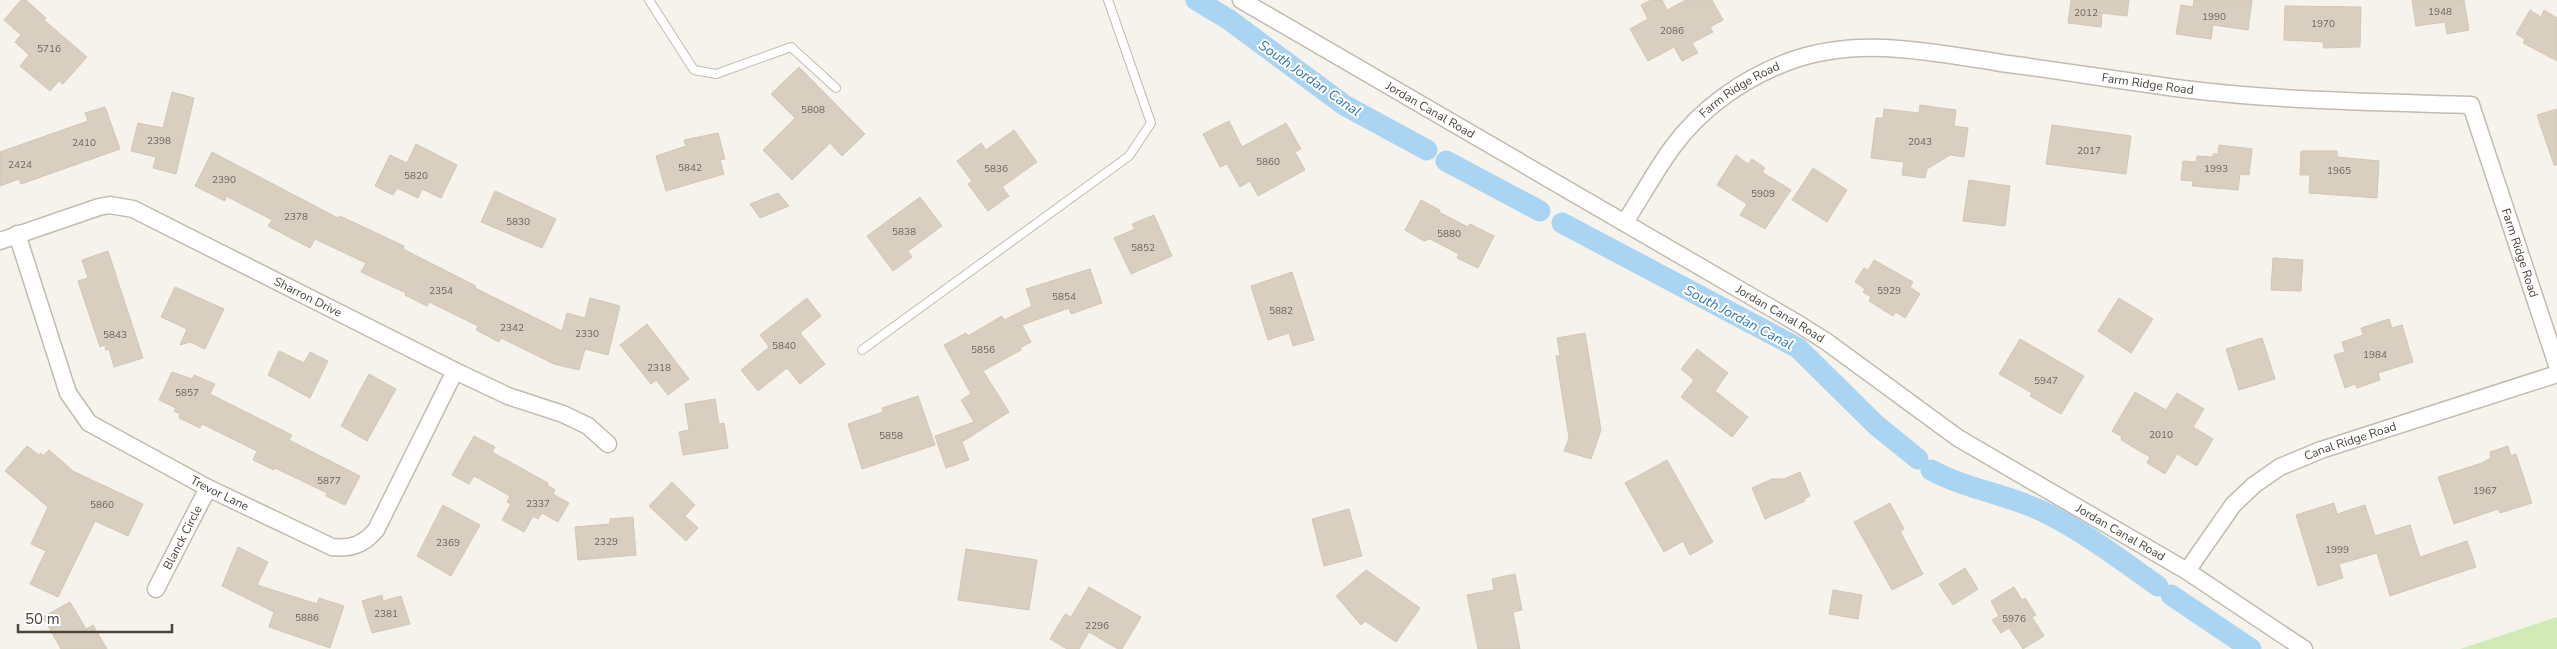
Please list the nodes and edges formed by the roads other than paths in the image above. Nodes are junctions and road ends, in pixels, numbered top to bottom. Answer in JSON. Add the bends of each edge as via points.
{"nodes":[{"id":1,"x":650,"y":0,"type":"edge"},
{"id":2,"x":1108,"y":0,"type":"edge"},
{"id":3,"x":1241,"y":0,"type":"edge"},
{"id":4,"x":836,"y":88,"type":"dead end"},
{"id":5,"x":1625,"y":222,"type":"junction"},
{"id":6,"x":17,"y":234,"type":"junction"},
{"id":7,"x":0,"y":241,"type":"edge"},
{"id":8,"x":862,"y":350,"type":"dead end"},
{"id":9,"x":2557,"y":365,"type":"edge"},
{"id":10,"x":455,"y":371,"type":"junction"},
{"id":11,"x":2557,"y":374,"type":"edge"},
{"id":12,"x":608,"y":444,"type":"dead end"},
{"id":13,"x":208,"y":488,"type":"junction"},
{"id":14,"x":2188,"y":571,"type":"junction"},
{"id":15,"x":156,"y":589,"type":"dead end"},
{"id":16,"x":2304,"y":649,"type":"edge"}],
"edges":[{"from":1,"to":4,"type":"lane","via":[[694,70],[716,74],[791,46]]},
{"from":2,"to":8,"type":"lane","via":[[1151,123],[1129,156]]},
{"from":3,"to":5,"type":"street","name":"Jordan Canal Road"},
{"from":5,"to":9,"type":"street","name":"Farm Ridge Road","via":[[1672,148],[1713,105],[1736,88],[1791,61],[1854,48],[1908,49],[2187,89],[2329,100],[2471,105]]},
{"from":5,"to":14,"type":"street","name":"Jordan Canal Road","via":[[1827,342],[1958,438]]},
{"from":6,"to":7,"type":"street","name":"Sharron Drive"},
{"from":6,"to":10,"type":"street","name":"Sharron Drive","via":[[99,207],[110,205],[133,209]]},
{"from":6,"to":13,"type":"street","name":"Trevor Lane","via":[[68,393],[78,409],[99,430]]},
{"from":10,"to":12,"type":"street","name":"Sharron Drive","via":[[508,396],[563,414],[588,426]]},
{"from":10,"to":13,"type":"street","name":"Trevor Lane","via":[[376,530],[357,546],[332,547]]},
{"from":11,"to":14,"type":"street","name":"Canal Ridge Road","via":[[2280,466],[2254,484],[2233,505]]},
{"from":13,"to":15,"type":"street","name":"Blanck Circle"},
{"from":14,"to":16,"type":"street","name":"Jordan Canal Road"}]}
